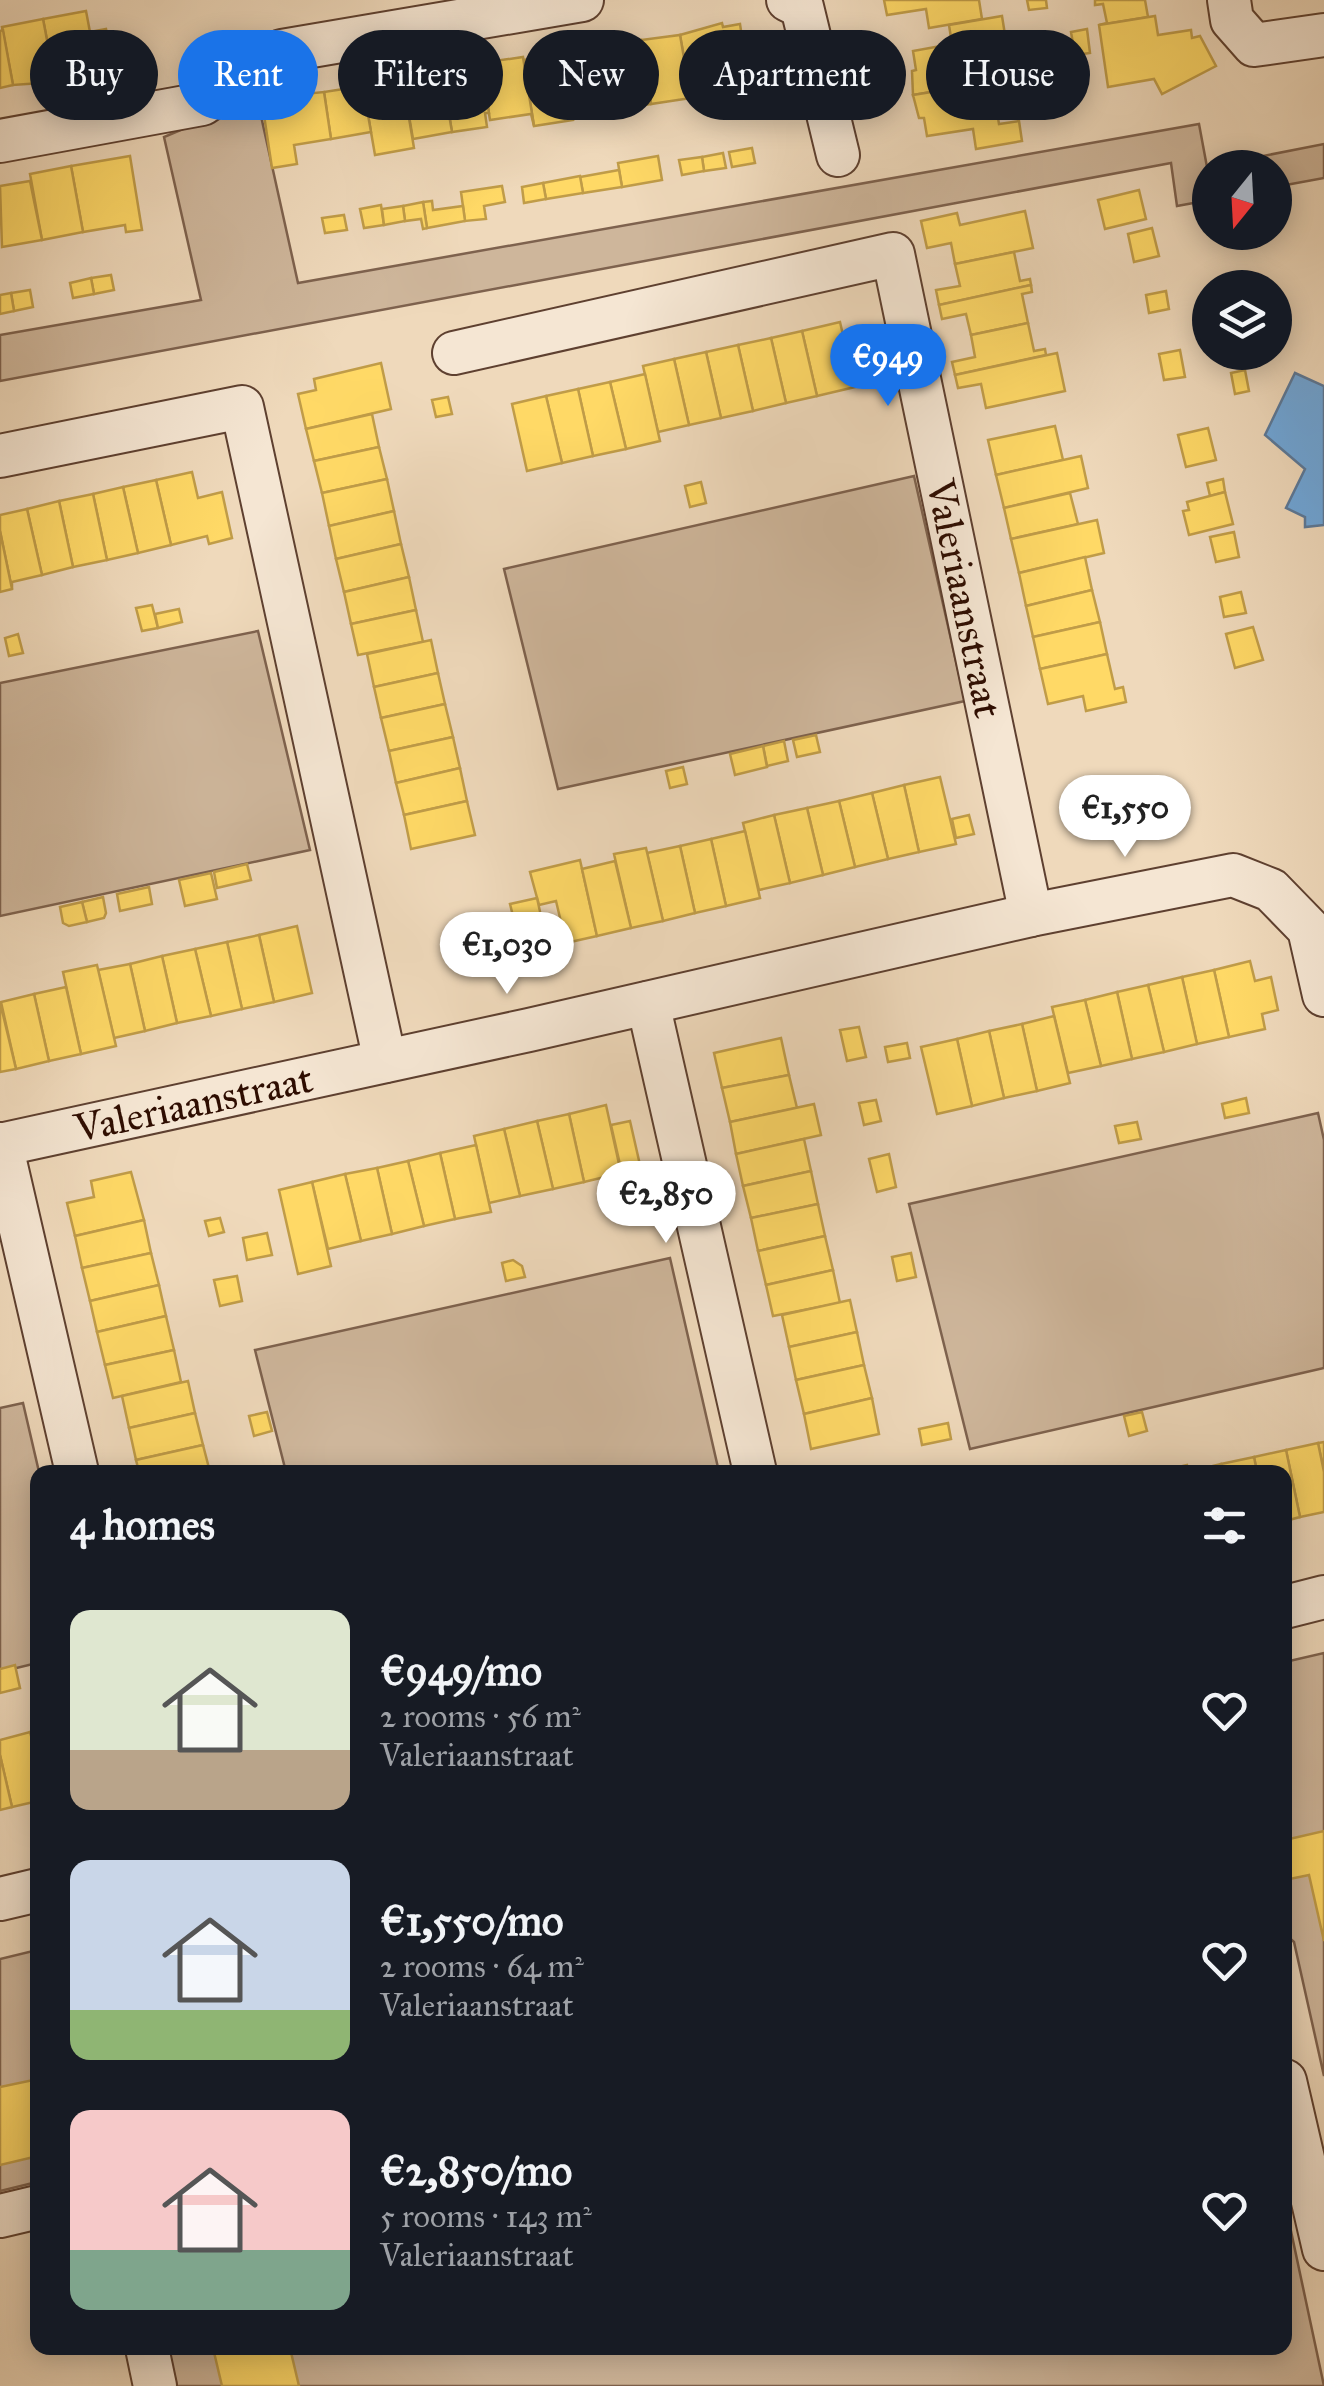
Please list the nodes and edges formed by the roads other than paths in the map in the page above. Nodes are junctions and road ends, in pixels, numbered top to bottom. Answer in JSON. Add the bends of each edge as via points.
{"nodes":[{"id":1,"x":582,"y":0,"type":"edge"},
{"id":2,"x":788,"y":0,"type":"edge"},
{"id":3,"x":1228,"y":0,"type":"edge"},
{"id":4,"x":1324,"y":35,"type":"edge"},
{"id":5,"x":0,"y":141,"type":"edge"},
{"id":6,"x":838,"y":155,"type":"dead end"},
{"id":7,"x":454,"y":353,"type":"dead end"},
{"id":8,"x":0,"y":456,"type":"edge"},
{"id":9,"x":1031,"y":915,"type":"junction"},
{"id":10,"x":1324,"y":995,"type":"edge"},
{"id":11,"x":648,"y":1003,"type":"junction"},
{"id":12,"x":385,"y":1061,"type":"junction"},
{"id":13,"x":1,"y":1144,"type":"edge"},
{"id":14,"x":75,"y":1465,"type":"edge"},
{"id":15,"x":753,"y":1465,"type":"edge"},
{"id":16,"x":1324,"y":1597,"type":"edge"},
{"id":17,"x":1292,"y":1604,"type":"edge"},
{"id":18,"x":30,"y":1892,"type":"edge"},
{"id":19,"x":0,"y":1899,"type":"edge"},
{"id":20,"x":1292,"y":2112,"type":"edge"},
{"id":21,"x":30,"y":2209,"type":"edge"},
{"id":22,"x":0,"y":2216,"type":"edge"},
{"id":23,"x":1324,"y":2248,"type":"edge"},
{"id":24,"x":148,"y":2355,"type":"edge"},
{"id":25,"x":155,"y":2386,"type":"edge"}],
"edges":[{"from":1,"to":5,"type":"street","via":[[282,52],[202,104]]},
{"from":2,"to":6,"type":"street","via":[[802,7]]},
{"from":3,"to":4,"type":"street","via":[[1232,20],[1254,45]]},
{"from":7,"to":9,"type":"street","name":"Valeriaanstraat","via":[[892,254]]},
{"from":8,"to":12,"type":"street","via":[[242,407]]},
{"from":9,"to":10,"type":"street","name":"Valeriaanstraat","via":[[1233,875],[1271,890],[1309,929]]},
{"from":9,"to":11,"type":"street","name":"Valeriaanstraat"},
{"from":11,"to":12,"type":"street","name":"Valeriaanstraat"},
{"from":11,"to":15,"type":"street"},
{"from":12,"to":13,"type":"street","name":"Valeriaanstraat"},
{"from":13,"to":14,"type":"street","name":"Valeriaanstraat"},
{"from":16,"to":17,"type":"street"},
{"from":18,"to":19,"type":"street"},
{"from":20,"to":23,"type":"street"},
{"from":21,"to":22,"type":"street"},
{"from":24,"to":25,"type":"street"}]}
